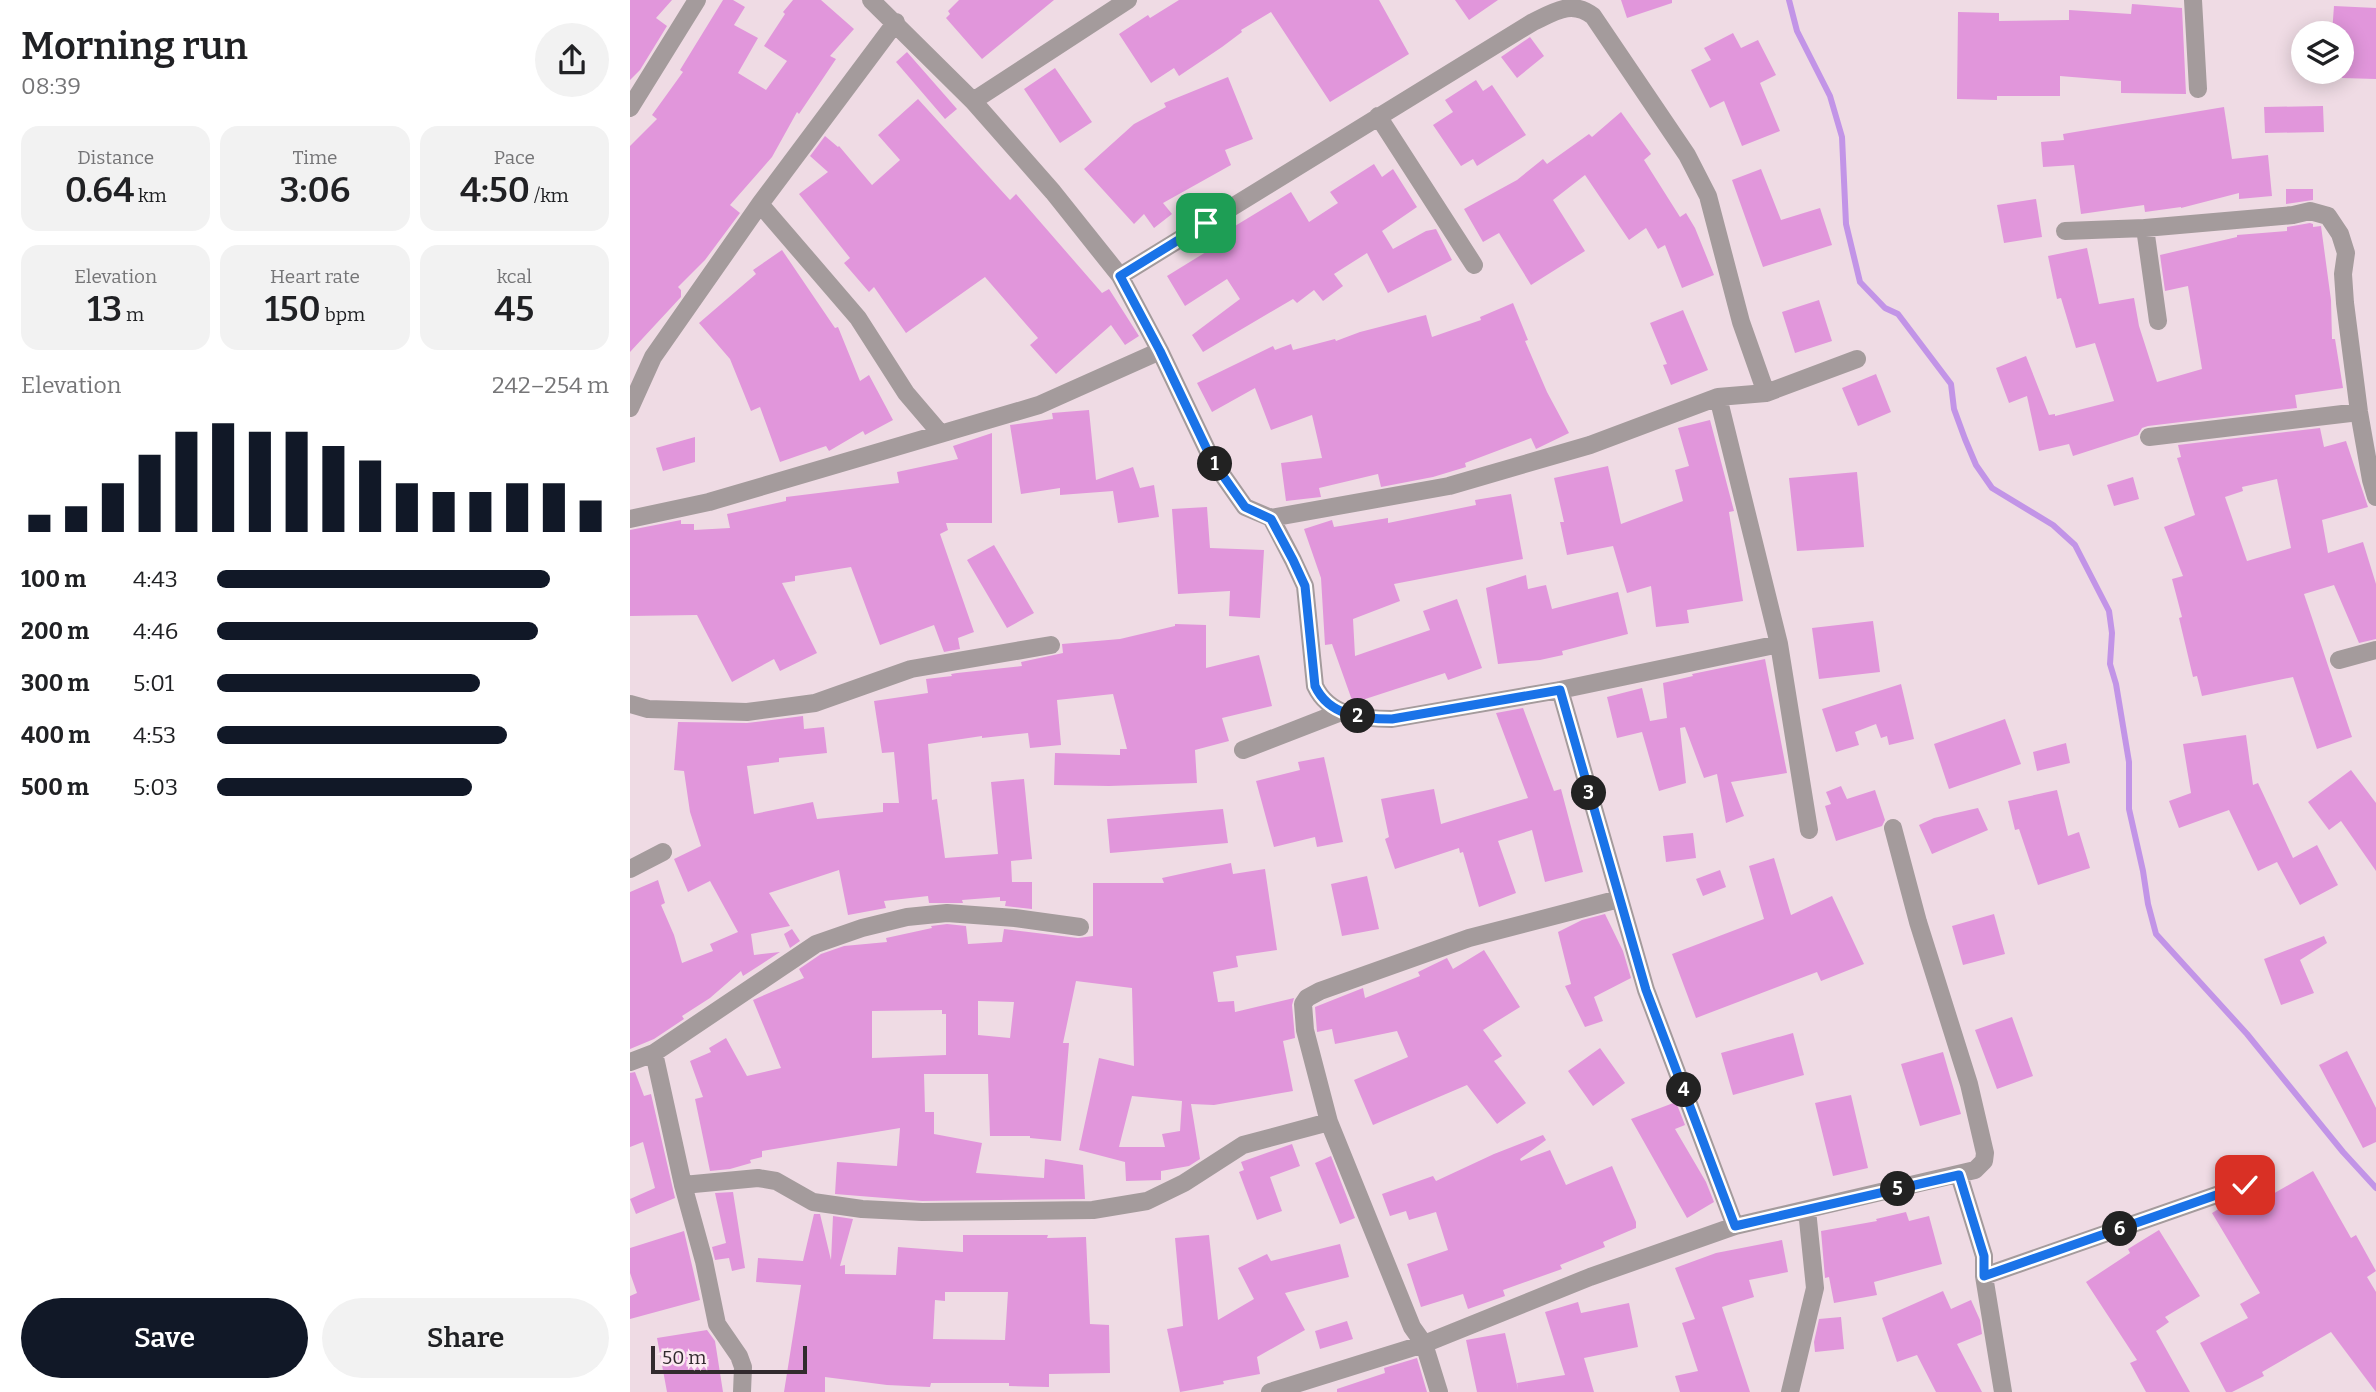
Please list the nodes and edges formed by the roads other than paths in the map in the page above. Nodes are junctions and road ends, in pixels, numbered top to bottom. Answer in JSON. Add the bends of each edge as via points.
{"nodes":[{"id":1,"x":697,"y":0,"type":"edge"},
{"id":2,"x":871,"y":0,"type":"edge"},
{"id":3,"x":1128,"y":0,"type":"edge"},
{"id":4,"x":2193,"y":0,"type":"edge"},
{"id":5,"x":1578,"y":3,"type":"edge"},
{"id":6,"x":895,"y":22,"type":"junction"},
{"id":7,"x":2198,"y":89,"type":"dead end"},
{"id":8,"x":973,"y":101,"type":"junction"},
{"id":9,"x":630,"y":108,"type":"edge"},
{"id":10,"x":1378,"y":116,"type":"junction"},
{"id":11,"x":760,"y":204,"type":"junction"},
{"id":12,"x":2145,"y":228,"type":"junction"},
{"id":13,"x":2065,"y":231,"type":"dead end"},
{"id":14,"x":1474,"y":265,"type":"dead end"},
{"id":15,"x":1120,"y":276,"type":"junction"},
{"id":16,"x":2158,"y":321,"type":"dead end"},
{"id":17,"x":1160,"y":351,"type":"junction"},
{"id":18,"x":1857,"y":359,"type":"dead end"},
{"id":19,"x":1766,"y":393,"type":"junction"},
{"id":20,"x":1718,"y":397,"type":"junction"},
{"id":21,"x":630,"y":408,"type":"edge"},
{"id":22,"x":2359,"y":412,"type":"junction"},
{"id":23,"x":941,"y":434,"type":"junction"},
{"id":24,"x":2149,"y":438,"type":"dead end"},
{"id":25,"x":2376,"y":497,"type":"edge"},
{"id":26,"x":630,"y":519,"type":"edge"},
{"id":27,"x":1271,"y":519,"type":"junction"},
{"id":28,"x":1779,"y":644,"type":"junction"},
{"id":29,"x":1051,"y":645,"type":"dead end"},
{"id":30,"x":2376,"y":650,"type":"edge"},
{"id":31,"x":2339,"y":660,"type":"dead end"},
{"id":32,"x":1560,"y":690,"type":"junction"},
{"id":33,"x":630,"y":704,"type":"edge"},
{"id":34,"x":1341,"y":712,"type":"junction"},
{"id":35,"x":1243,"y":750,"type":"dead end"},
{"id":36,"x":1893,"y":828,"type":"dead end"},
{"id":37,"x":1809,"y":830,"type":"dead end"},
{"id":38,"x":663,"y":852,"type":"dead end"},
{"id":39,"x":630,"y":869,"type":"edge"},
{"id":40,"x":1619,"y":899,"type":"junction"},
{"id":41,"x":1080,"y":927,"type":"dead end"},
{"id":42,"x":654,"y":1053,"type":"junction"},
{"id":43,"x":630,"y":1062,"type":"edge"},
{"id":44,"x":1329,"y":1122,"type":"junction"},
{"id":45,"x":1959,"y":1175,"type":"junction"},
{"id":46,"x":683,"y":1185,"type":"junction"},
{"id":47,"x":2245,"y":1185,"type":"dead end"},
{"id":48,"x":1807,"y":1210,"type":"junction"},
{"id":49,"x":1735,"y":1226,"type":"junction"},
{"id":50,"x":1984,"y":1276,"type":"junction"},
{"id":51,"x":1423,"y":1344,"type":"junction"},
{"id":52,"x":742,"y":1392,"type":"edge"},
{"id":53,"x":1270,"y":1392,"type":"edge"},
{"id":54,"x":1439,"y":1392,"type":"edge"},
{"id":55,"x":1790,"y":1392,"type":"edge"},
{"id":56,"x":2003,"y":1392,"type":"edge"}],
"edges":[{"from":1,"to":9,"type":"street"},
{"from":2,"to":6,"type":"street"},
{"from":3,"to":8,"type":"street"},
{"from":4,"to":7,"type":"street"},
{"from":5,"to":10,"type":"street","via":[[1533,22]]},
{"from":5,"to":19,"type":"street","via":[[1593,16],[1687,155],[1708,196],[1741,322]]},
{"from":6,"to":8,"type":"street"},
{"from":6,"to":11,"type":"street"},
{"from":8,"to":15,"type":"street"},
{"from":10,"to":14,"type":"street"},
{"from":10,"to":15,"type":"street"},
{"from":11,"to":21,"type":"street","via":[[653,357]]},
{"from":11,"to":23,"type":"street","via":[[858,318],[906,393]]},
{"from":12,"to":13,"type":"street"},
{"from":12,"to":16,"type":"street"},
{"from":12,"to":22,"type":"street","via":[[2310,211],[2328,216],[2346,253],[2343,274]]},
{"from":15,"to":17,"type":"street"},
{"from":17,"to":23,"type":"street","via":[[1039,405]]},
{"from":17,"to":27,"type":"street","via":[[1212,460],[1245,507]]},
{"from":18,"to":19,"type":"street"},
{"from":19,"to":20,"type":"street"},
{"from":20,"to":27,"type":"street","via":[[1590,445],[1449,486]]},
{"from":20,"to":28,"type":"street"},
{"from":22,"to":24,"type":"street"},
{"from":22,"to":25,"type":"street"},
{"from":23,"to":26,"type":"street","via":[[709,502]]},
{"from":27,"to":34,"type":"street","via":[[1305,586],[1315,686],[1320,697]]},
{"from":28,"to":32,"type":"street"},
{"from":28,"to":37,"type":"street"},
{"from":29,"to":33,"type":"street","via":[[911,669],[815,703],[747,712],[648,709]]},
{"from":30,"to":31,"type":"street"},
{"from":32,"to":34,"type":"street","via":[[1392,719]]},
{"from":32,"to":40,"type":"street"},
{"from":34,"to":35,"type":"street"},
{"from":36,"to":45,"type":"street","via":[[1982,1140],[1983,1161],[1975,1170]]},
{"from":38,"to":39,"type":"street"},
{"from":40,"to":44,"type":"street","via":[[1469,938],[1307,999],[1303,1004],[1305,1030]]},
{"from":40,"to":49,"type":"street","via":[[1646,990]]},
{"from":41,"to":42,"type":"street","via":[[947,913],[862,928],[816,944]]},
{"from":42,"to":43,"type":"street"},
{"from":42,"to":46,"type":"street"},
{"from":44,"to":46,"type":"street","via":[[1243,1146],[1147,1201],[1093,1210],[862,1209],[813,1202],[776,1181],[758,1178]]},
{"from":44,"to":51,"type":"street","via":[[1412,1327]]},
{"from":45,"to":48,"type":"street"},
{"from":45,"to":50,"type":"street","via":[[1984,1256]]},
{"from":46,"to":52,"type":"street","via":[[716,1324],[743,1367]]},
{"from":47,"to":50,"type":"street"},
{"from":48,"to":49,"type":"street"},
{"from":48,"to":55,"type":"street","via":[[1815,1288]]},
{"from":49,"to":51,"type":"street","via":[[1590,1277]]},
{"from":50,"to":56,"type":"street"},
{"from":51,"to":53,"type":"street"},
{"from":51,"to":54,"type":"street"}]}
